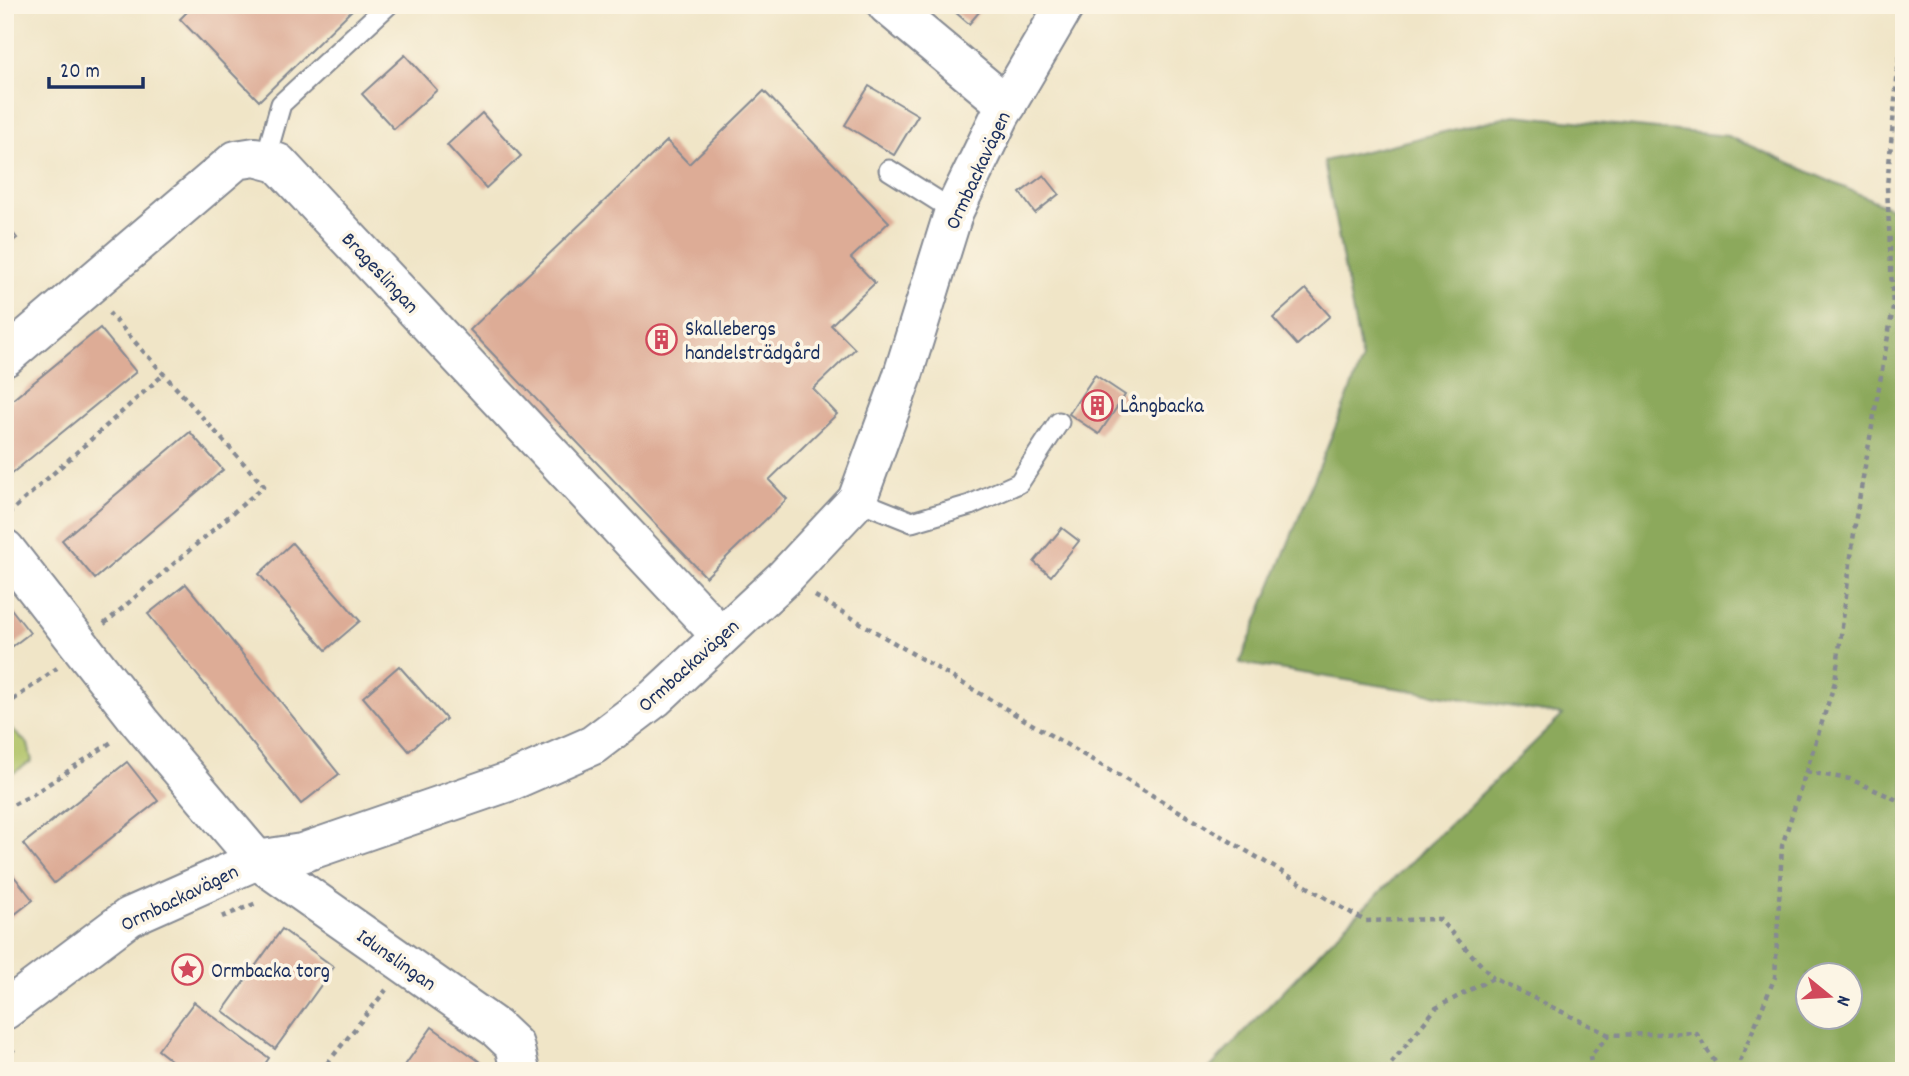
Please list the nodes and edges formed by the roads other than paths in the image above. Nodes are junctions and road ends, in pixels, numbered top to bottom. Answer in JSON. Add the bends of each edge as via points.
{"nodes":[{"id":1,"x":388,"y":5,"type":"edge"},
{"id":2,"x":887,"y":5,"type":"edge"},
{"id":3,"x":1065,"y":5,"type":"edge"},
{"id":4,"x":1007,"y":105,"type":"junction"},
{"id":5,"x":265,"y":160,"type":"junction"},
{"id":6,"x":889,"y":170,"type":"dead end"},
{"id":7,"x":954,"y":211,"type":"junction"},
{"id":8,"x":5,"y":357,"type":"edge"},
{"id":9,"x":1059,"y":422,"type":"dead end"},
{"id":10,"x":857,"y":500,"type":"junction"},
{"id":11,"x":5,"y":549,"type":"edge"},
{"id":12,"x":720,"y":635,"type":"junction"},
{"id":13,"x":257,"y":860,"type":"junction"},
{"id":14,"x":13,"y":1026,"type":"edge"},
{"id":15,"x":520,"y":1071,"type":"edge"}],
"edges":[{"from":1,"to":5,"type":"lane","via":[[281,104]]},
{"from":2,"to":4,"type":"street"},
{"from":3,"to":4,"type":"street","name":"Ormbackavägen"},
{"from":4,"to":7,"type":"street","name":"Ormbackavägen"},
{"from":5,"to":8,"type":"street","via":[[236,160]]},
{"from":5,"to":12,"type":"street","name":"Brageslingan","via":[[278,163],[293,178]]},
{"from":6,"to":7,"type":"lane"},
{"from":7,"to":10,"type":"street","name":"Ormbackavägen","via":[[902,378]]},
{"from":9,"to":10,"type":"lane","via":[[1019,483],[970,505],[912,522]]},
{"from":10,"to":12,"type":"street","name":"Ormbackavägen","via":[[784,578]]},
{"from":11,"to":13,"type":"street","via":[[140,722]]},
{"from":12,"to":13,"type":"street","name":"Ormbackavägen","via":[[655,698],[593,745],[485,790],[302,853]]},
{"from":13,"to":14,"type":"street","name":"Ormbackavägen","via":[[128,917]]},
{"from":13,"to":15,"type":"street","name":"Idunslingan","via":[[496,1028],[514,1045]]}]}
